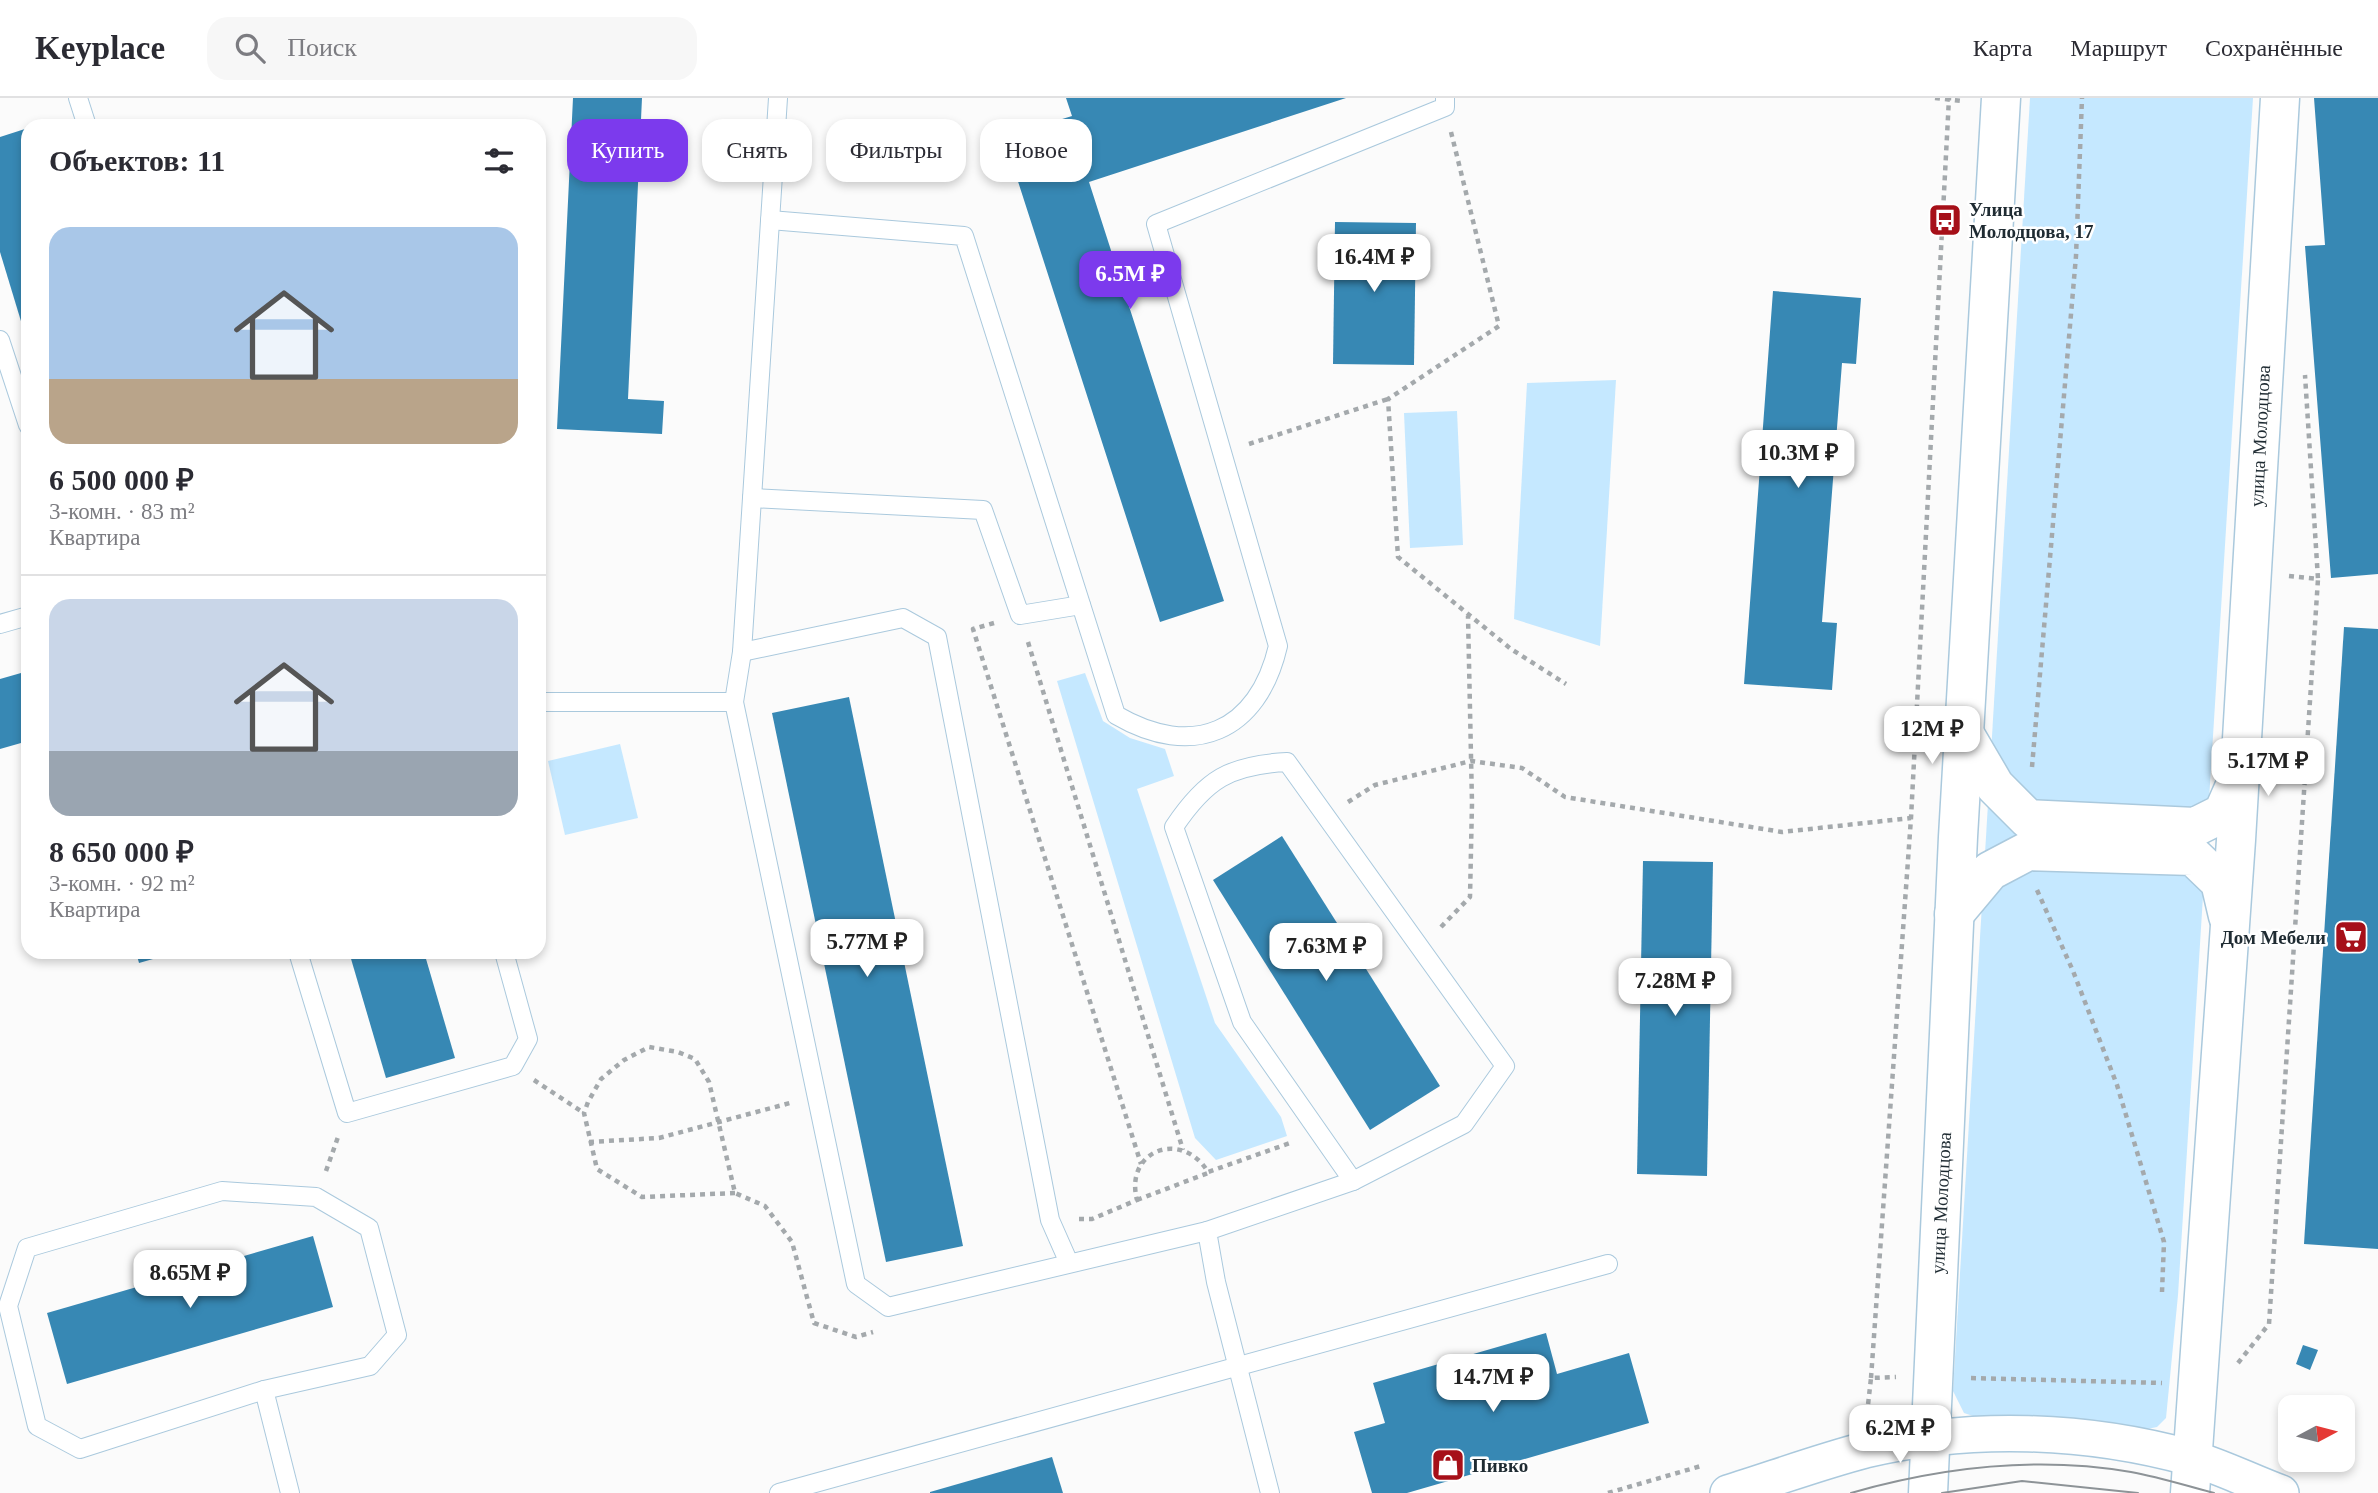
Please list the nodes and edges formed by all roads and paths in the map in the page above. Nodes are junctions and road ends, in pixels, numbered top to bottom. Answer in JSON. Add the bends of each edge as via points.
{"nodes":[{"id":1,"x":78,"y":98,"type":"edge"},
{"id":2,"x":778,"y":98,"type":"edge"},
{"id":3,"x":1935,"y":98,"type":"edge"},
{"id":4,"x":1949,"y":98,"type":"edge"},
{"id":5,"x":2001,"y":98,"type":"edge"},
{"id":6,"x":2082,"y":98,"type":"edge"},
{"id":7,"x":2280,"y":98,"type":"edge"},
{"id":8,"x":1445,"y":103,"type":"edge"},
{"id":9,"x":85,"y":119,"type":"edge"},
{"id":10,"x":770,"y":220,"type":"junction"},
{"id":11,"x":0,"y":340,"type":"edge"},
{"id":12,"x":1388,"y":399,"type":"junction"},
{"id":13,"x":21,"y":404,"type":"edge"},
{"id":14,"x":1223,"y":452,"type":"junction"},
{"id":15,"x":752,"y":498,"type":"junction"},
{"id":16,"x":2318,"y":579,"type":"dead end"},
{"id":17,"x":1080,"y":605,"type":"junction"},
{"id":18,"x":1020,"y":615,"type":"junction"},
{"id":19,"x":1468,"y":615,"type":"junction"},
{"id":20,"x":21,"y":618,"type":"edge"},
{"id":21,"x":0,"y":624,"type":"edge"},
{"id":22,"x":742,"y":652,"type":"junction"},
{"id":23,"x":1566,"y":684,"type":"dead end"},
{"id":24,"x":546,"y":702,"type":"edge"},
{"id":25,"x":734,"y":702,"type":"junction"},
{"id":26,"x":1964,"y":733,"type":"junction"},
{"id":27,"x":1471,"y":761,"type":"junction"},
{"id":28,"x":2240,"y":775,"type":"junction"},
{"id":29,"x":1326,"y":816,"type":"junction"},
{"id":30,"x":1911,"y":818,"type":"junction"},
{"id":31,"x":2028,"y":835,"type":"junction"},
{"id":32,"x":1954,"y":914,"type":"junction"},
{"id":33,"x":2230,"y":929,"type":"junction"},
{"id":34,"x":1421,"y":948,"type":"junction"},
{"id":35,"x":301,"y":959,"type":"edge"},
{"id":36,"x":506,"y":959,"type":"edge"},
{"id":37,"x":513,"y":1066,"type":"junction"},
{"id":38,"x":817,"y":1095,"type":"junction"},
{"id":39,"x":347,"y":1113,"type":"junction"},
{"id":40,"x":584,"y":1113,"type":"junction"},
{"id":41,"x":718,"y":1122,"type":"junction"},
{"id":42,"x":1318,"y":1133,"type":"junction"},
{"id":43,"x":589,"y":1142,"type":"junction"},
{"id":44,"x":1184,"y":1150,"type":"junction"},
{"id":45,"x":1141,"y":1164,"type":"junction"},
{"id":46,"x":1208,"y":1172,"type":"junction"},
{"id":47,"x":1353,"y":1181,"type":"junction"},
{"id":48,"x":735,"y":1193,"type":"junction"},
{"id":49,"x":316,"y":1197,"type":"junction"},
{"id":50,"x":1137,"y":1200,"type":"junction"},
{"id":51,"x":1050,"y":1220,"type":"junction"},
{"id":52,"x":1207,"y":1231,"type":"junction"},
{"id":53,"x":1069,"y":1263,"type":"junction"},
{"id":54,"x":1608,"y":1264,"type":"dead end"},
{"id":55,"x":2162,"y":1293,"type":"dead end"},
{"id":56,"x":888,"y":1307,"type":"junction"},
{"id":57,"x":1238,"y":1368,"type":"junction"},
{"id":58,"x":2160,"y":1370,"type":"dead end"},
{"id":59,"x":2230,"y":1374,"type":"dead end"},
{"id":60,"x":1871,"y":1378,"type":"dead end"},
{"id":61,"x":1968,"y":1378,"type":"dead end"},
{"id":62,"x":2160,"y":1383,"type":"junction"},
{"id":63,"x":2170,"y":1383,"type":"dead end"},
{"id":64,"x":264,"y":1390,"type":"junction"},
{"id":65,"x":1930,"y":1438,"type":"junction"},
{"id":66,"x":2192,"y":1476,"type":"edge"},
{"id":67,"x":290,"y":1493,"type":"edge"},
{"id":68,"x":779,"y":1493,"type":"edge"},
{"id":69,"x":1270,"y":1493,"type":"edge"},
{"id":70,"x":1728,"y":1493,"type":"edge"},
{"id":71,"x":1928,"y":1493,"type":"edge"},
{"id":72,"x":2281,"y":1493,"type":"edge"}],
"edges":[{"from":1,"to":9,"type":"lane"},
{"from":2,"to":10,"type":"lane"},
{"from":3,"to":4,"type":"path"},
{"from":4,"to":30,"type":"path"},
{"from":5,"to":26,"type":"street","name":"улица Молодцова"},
{"from":6,"to":31,"type":"path","via":[[2076,256]]},
{"from":7,"to":28,"type":"street","name":"улица Молодцова"},
{"from":8,"to":12,"type":"path","via":[[1499,326]]},
{"from":8,"to":14,"type":"lane","via":[[1156,224]]},
{"from":10,"to":15,"type":"lane"},
{"from":10,"to":17,"type":"lane","via":[[964,236]]},
{"from":11,"to":13,"type":"lane"},
{"from":12,"to":14,"type":"path"},
{"from":12,"to":19,"type":"path","via":[[1398,556]]},
{"from":14,"to":17,"type":"lane","via":[[1279,646],[1271,676],[1256,702],[1232,723],[1203,735],[1173,738],[1142,731],[1116,715]]},
{"from":15,"to":18,"type":"lane","via":[[983,510]]},
{"from":15,"to":22,"type":"lane"},
{"from":16,"to":59,"type":"path","via":[[2269,1324]]},
{"from":17,"to":18,"type":"lane"},
{"from":18,"to":44,"type":"path"},
{"from":18,"to":45,"type":"path","via":[[973,629]]},
{"from":19,"to":23,"type":"path"},
{"from":19,"to":27,"type":"path"},
{"from":20,"to":21,"type":"lane"},
{"from":22,"to":25,"type":"lane"},
{"from":22,"to":51,"type":"lane","via":[[903,618],[937,637]]},
{"from":24,"to":25,"type":"lane"},
{"from":25,"to":38,"type":"lane"},
{"from":26,"to":31,"type":"street"},
{"from":26,"to":32,"type":"street","name":"улица Молодцова"},
{"from":27,"to":29,"type":"path","via":[[1375,785]]},
{"from":27,"to":30,"type":"path","via":[[1522,768],[1565,797],[1782,832]]},
{"from":27,"to":34,"type":"path","via":[[1470,897]]},
{"from":28,"to":31,"type":"street","name":"улица Молодцова","via":[[2223,813],[2195,827]]},
{"from":28,"to":33,"type":"street","name":"улица Молодцова"},
{"from":29,"to":34,"type":"lane"},
{"from":29,"to":42,"type":"lane","via":[[1287,762],[1252,764],[1220,776],[1194,798],[1174,827],[1242,1022]]},
{"from":30,"to":60,"type":"path"},
{"from":31,"to":32,"type":"street","name":"улица Молодцова"},
{"from":31,"to":33,"type":"street","name":"улица Молодцова","via":[[2193,856],[2220,882]]},
{"from":31,"to":55,"type":"path","via":[[2032,877],[2117,1085],[2164,1242]]},
{"from":32,"to":65,"type":"street","name":"улица Молодцова"},
{"from":33,"to":66,"type":"street","name":"улица Молодцова"},
{"from":34,"to":47,"type":"lane","via":[[1505,1066],[1464,1124]]},
{"from":35,"to":39,"type":"lane"},
{"from":36,"to":37,"type":"lane","via":[[528,1039]]},
{"from":37,"to":39,"type":"lane"},
{"from":37,"to":40,"type":"path"},
{"from":38,"to":41,"type":"path"},
{"from":38,"to":56,"type":"lane","via":[[856,1284]]},
{"from":39,"to":49,"type":"path"},
{"from":40,"to":41,"type":"path","via":[[601,1079],[649,1047],[695,1059],[709,1082]]},
{"from":40,"to":43,"type":"path"},
{"from":41,"to":43,"type":"path","via":[[659,1138]]},
{"from":41,"to":48,"type":"path"},
{"from":42,"to":46,"type":"path"},
{"from":42,"to":47,"type":"lane"},
{"from":43,"to":48,"type":"path","via":[[597,1169],[642,1197]]},
{"from":44,"to":45,"type":"path","via":[[1160,1150]]},
{"from":44,"to":46,"type":"path"},
{"from":45,"to":50,"type":"path","via":[[1136,1176]]},
{"from":46,"to":50,"type":"path"},
{"from":47,"to":52,"type":"lane"},
{"from":48,"to":56,"type":"path","via":[[765,1206],[792,1242],[814,1323],[856,1338],[891,1326]]},
{"from":49,"to":64,"type":"lane","via":[[369,1228],[397,1335],[370,1366]]},
{"from":49,"to":64,"type":"lane","via":[[222,1191],[27,1248],[8,1306],[37,1426],[80,1449]]},
{"from":50,"to":51,"type":"path","via":[[1092,1219]]},
{"from":51,"to":53,"type":"lane"},
{"from":52,"to":53,"type":"lane"},
{"from":52,"to":57,"type":"lane"},
{"from":53,"to":56,"type":"lane"},
{"from":54,"to":57,"type":"lane"},
{"from":57,"to":68,"type":"lane"},
{"from":57,"to":69,"type":"lane"},
{"from":58,"to":62,"type":"path"},
{"from":61,"to":62,"type":"path"},
{"from":62,"to":63,"type":"path"},
{"from":64,"to":67,"type":"lane"},
{"from":65,"to":66,"type":"street","via":[[2065,1435],[2129,1444]]},
{"from":65,"to":70,"type":"street","via":[[1864,1451]]},
{"from":65,"to":71,"type":"street","name":"улица Молодцова"},
{"from":66,"to":72,"type":"street"}]}
